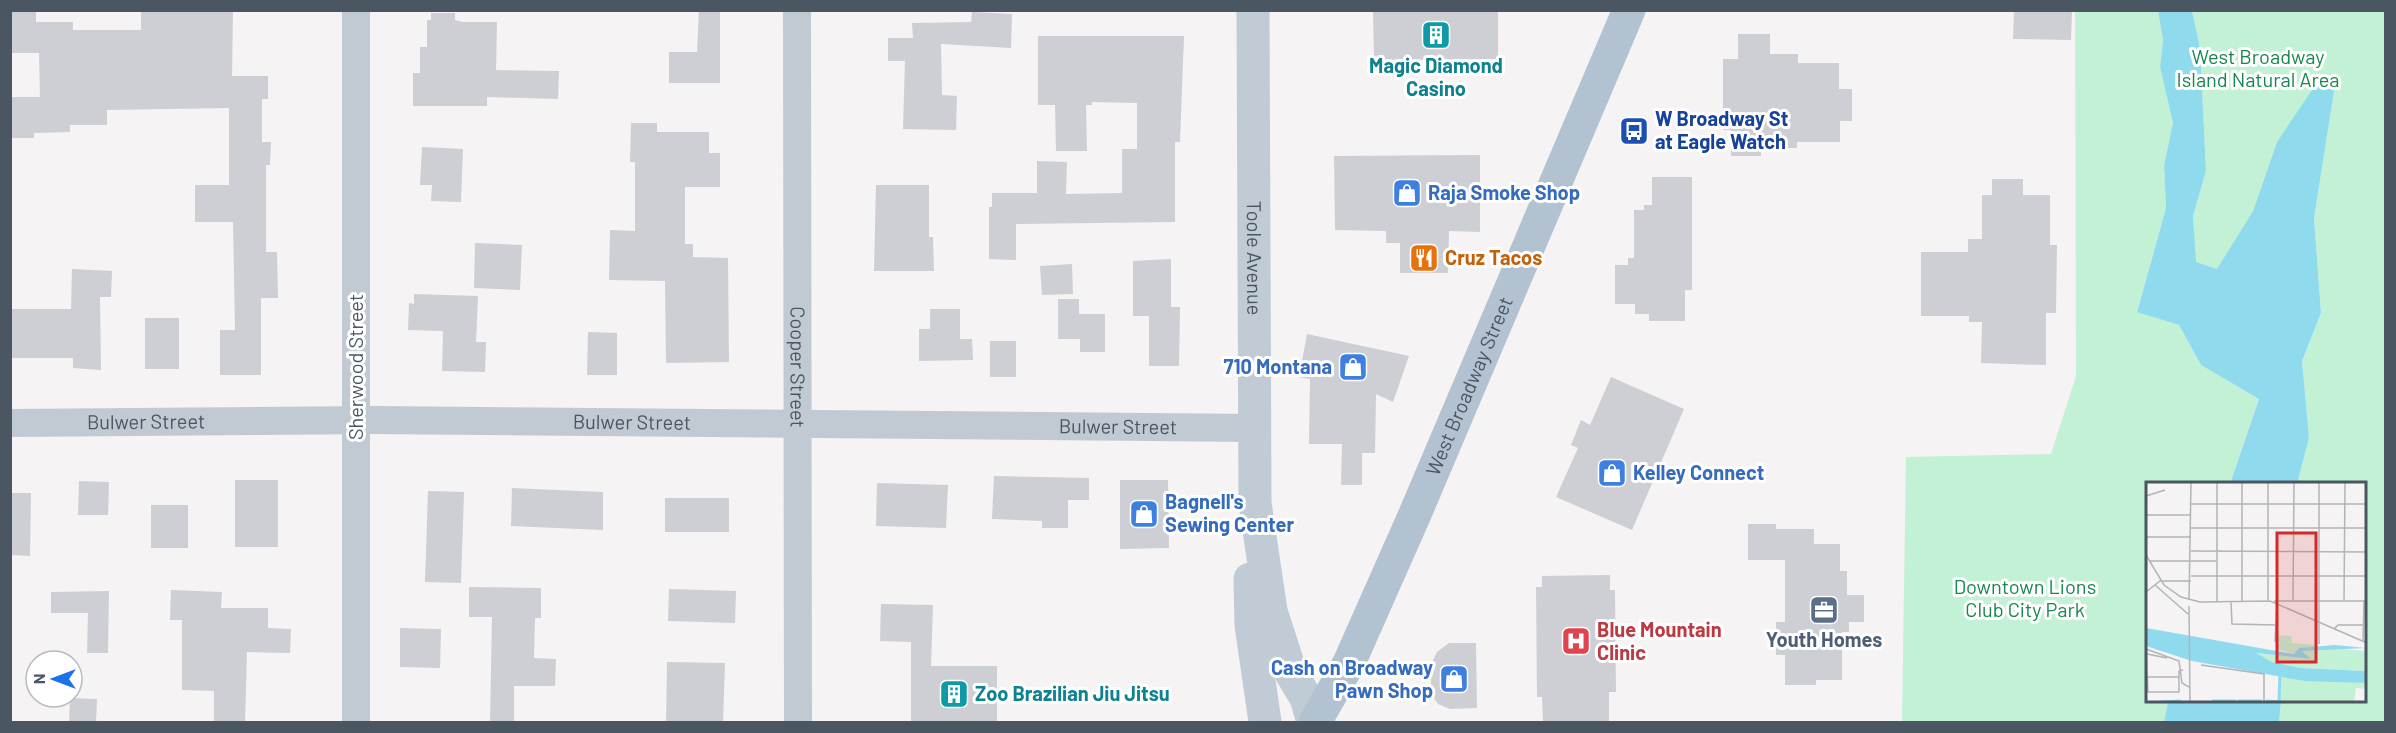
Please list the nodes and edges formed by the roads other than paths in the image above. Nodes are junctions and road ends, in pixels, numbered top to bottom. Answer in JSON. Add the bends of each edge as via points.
{"nodes":[{"id":1,"x":356,"y":10,"type":"edge"},
{"id":2,"x":797,"y":10,"type":"edge"},
{"id":3,"x":1253,"y":10,"type":"edge"},
{"id":4,"x":1629,"y":10,"type":"edge"},
{"id":5,"x":356,"y":420,"type":"junction"},
{"id":6,"x":10,"y":423,"type":"edge"},
{"id":7,"x":798,"y":426,"type":"junction"},
{"id":8,"x":1254,"y":428,"type":"junction"},
{"id":9,"x":1256,"y":503,"type":"junction"},
{"id":10,"x":356,"y":723,"type":"edge"},
{"id":11,"x":798,"y":723,"type":"edge"},
{"id":12,"x":1265,"y":723,"type":"edge"},
{"id":13,"x":1314,"y":723,"type":"edge"}],
"edges":[{"from":1,"to":5,"type":"street","name":"Sherwood Street"},
{"from":2,"to":7,"type":"street","name":"Cooper Street"},
{"from":3,"to":8,"type":"main road","name":"Toole Avenue"},
{"from":4,"to":13,"type":"main road","name":"West Broadway Street","via":[[1410,525],[1349,663]]},
{"from":5,"to":6,"type":"street","name":"Bulwer Street"},
{"from":5,"to":7,"type":"street","name":"Bulwer Street"},
{"from":5,"to":10,"type":"street","name":"Sherwood Street"},
{"from":7,"to":8,"type":"street","name":"Bulwer Street"},
{"from":7,"to":11,"type":"street","name":"Cooper Street"},
{"from":8,"to":9,"type":"main road","name":"Toole Avenue"},
{"from":9,"to":12,"type":"main road","name":"Toole Avenue","via":[[1249,535],[1251,625]]},
{"from":9,"to":13,"type":"main road","name":"Toole Avenue","via":[[1271,611],[1291,673],[1306,698]]}]}
